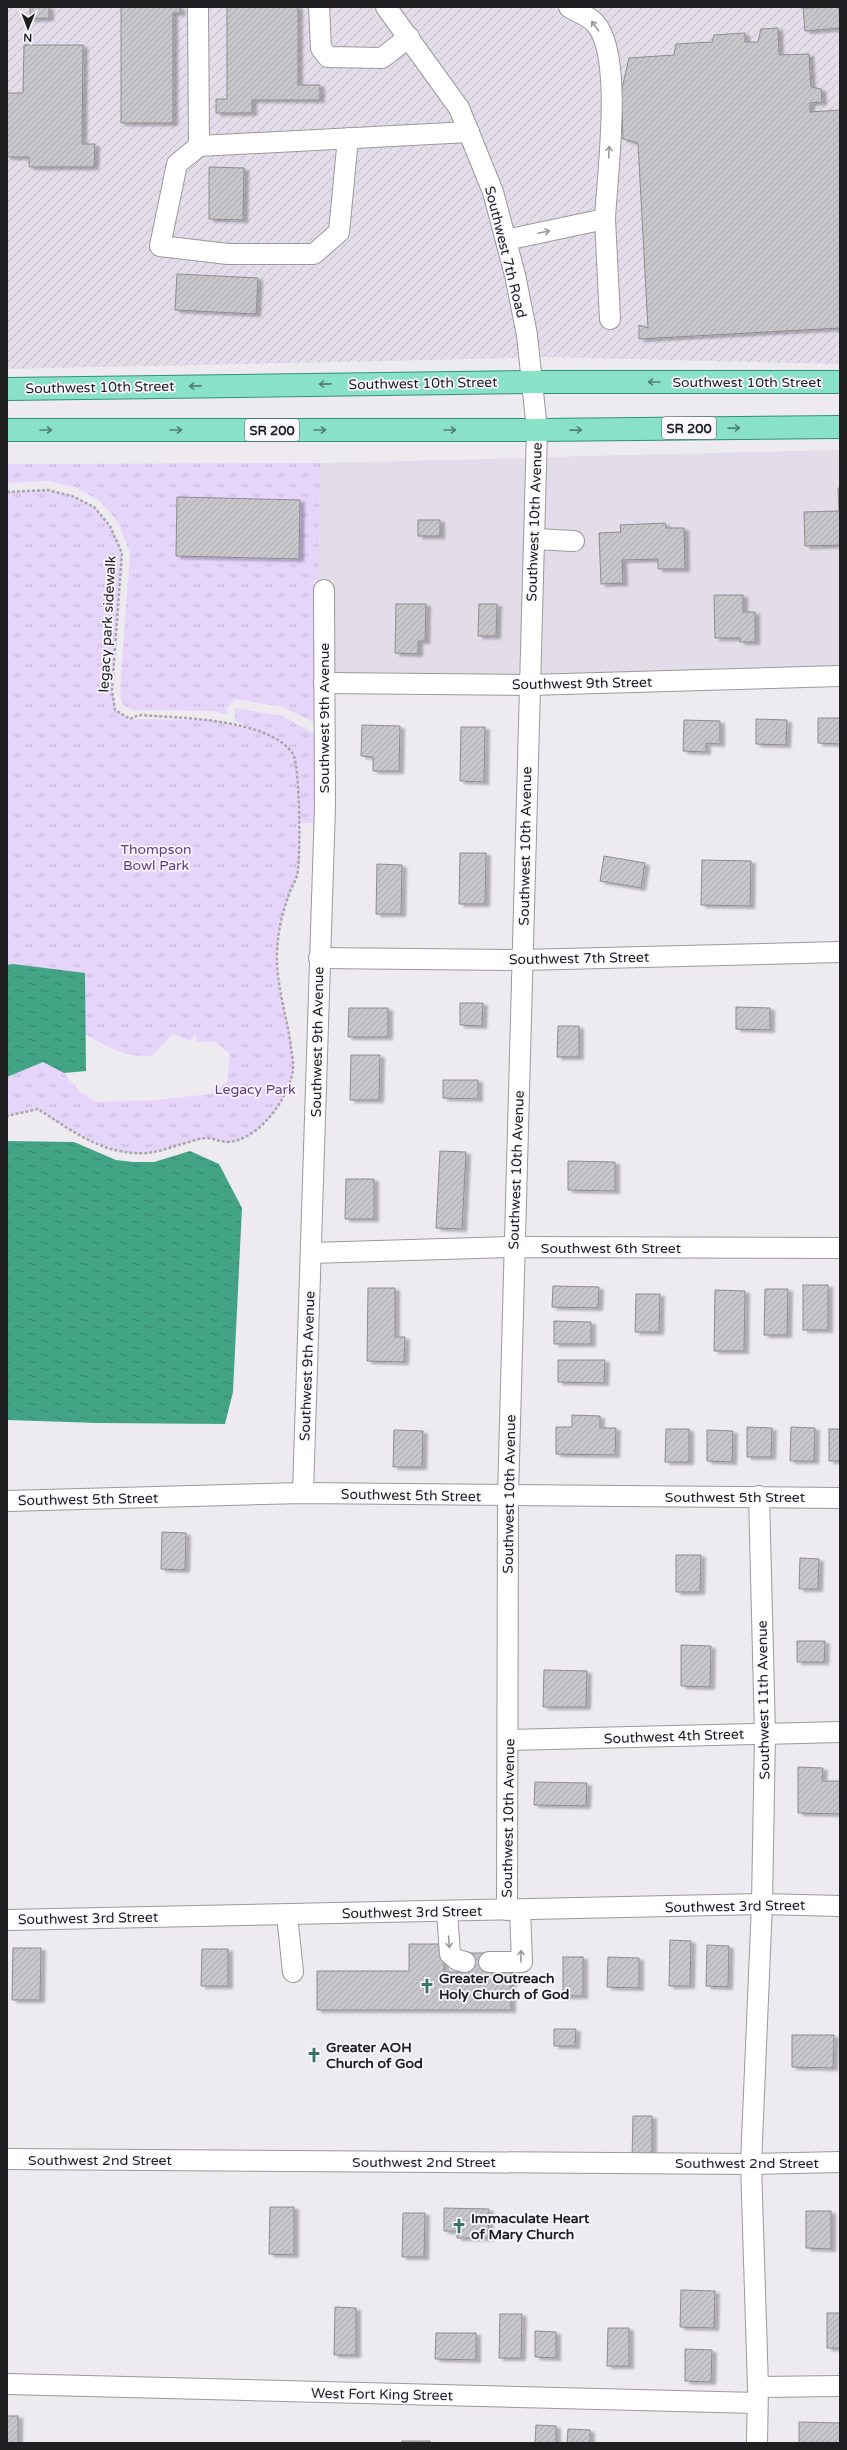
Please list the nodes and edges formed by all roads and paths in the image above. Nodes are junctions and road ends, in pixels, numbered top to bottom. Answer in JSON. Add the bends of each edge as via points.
{"nodes":[{"id":1,"x":198,"y":7,"type":"edge"},
{"id":2,"x":319,"y":7,"type":"edge"},
{"id":3,"x":386,"y":7,"type":"edge"},
{"id":4,"x":569,"y":7,"type":"edge"},
{"id":5,"x":409,"y":37,"type":"junction"},
{"id":6,"x":469,"y":132,"type":"junction"},
{"id":7,"x":348,"y":138,"type":"junction"},
{"id":8,"x":199,"y":146,"type":"junction"},
{"id":9,"x":605,"y":219,"type":"junction"},
{"id":10,"x":506,"y":240,"type":"junction"},
{"id":11,"x":610,"y":319,"type":"dead end"},
{"id":12,"x":532,"y":382,"type":"junction"},
{"id":13,"x":840,"y":382,"type":"edge"},
{"id":14,"x":7,"y":389,"type":"edge"},
{"id":15,"x":840,"y":427,"type":"edge"},
{"id":16,"x":7,"y":430,"type":"edge"},
{"id":17,"x":537,"y":430,"type":"junction"},
{"id":18,"x":7,"y":492,"type":"edge"},
{"id":19,"x":534,"y":539,"type":"junction"},
{"id":20,"x":574,"y":541,"type":"dead end"},
{"id":21,"x":324,"y":590,"type":"dead end"},
{"id":22,"x":840,"y":676,"type":"edge"},
{"id":23,"x":324,"y":683,"type":"junction"},
{"id":24,"x":529,"y":685,"type":"junction"},
{"id":25,"x":840,"y":952,"type":"edge"},
{"id":26,"x":319,"y":958,"type":"junction"},
{"id":27,"x":522,"y":960,"type":"junction"},
{"id":28,"x":7,"y":1116,"type":"edge"},
{"id":29,"x":514,"y":1247,"type":"junction"},
{"id":30,"x":840,"y":1248,"type":"edge"},
{"id":31,"x":311,"y":1253,"type":"junction"},
{"id":32,"x":303,"y":1494,"type":"junction"},
{"id":33,"x":508,"y":1496,"type":"junction"},
{"id":34,"x":759,"y":1496,"type":"junction"},
{"id":35,"x":840,"y":1498,"type":"edge"},
{"id":36,"x":7,"y":1501,"type":"edge"},
{"id":37,"x":840,"y":1732,"type":"edge"},
{"id":38,"x":765,"y":1733,"type":"junction"},
{"id":39,"x":509,"y":1740,"type":"junction"},
{"id":40,"x":762,"y":1904,"type":"junction"},
{"id":41,"x":840,"y":1906,"type":"edge"},
{"id":42,"x":514,"y":1910,"type":"junction"},
{"id":43,"x":447,"y":1912,"type":"junction"},
{"id":44,"x":287,"y":1914,"type":"junction"},
{"id":45,"x":7,"y":1920,"type":"edge"},
{"id":46,"x":465,"y":1962,"type":"dead end"},
{"id":47,"x":489,"y":1962,"type":"dead end"},
{"id":48,"x":293,"y":1972,"type":"dead end"},
{"id":49,"x":7,"y":2160,"type":"edge"},
{"id":50,"x":840,"y":2162,"type":"edge"},
{"id":51,"x":751,"y":2164,"type":"junction"},
{"id":52,"x":7,"y":2384,"type":"edge"},
{"id":53,"x":840,"y":2386,"type":"edge"},
{"id":54,"x":758,"y":2395,"type":"junction"},
{"id":55,"x":757,"y":2443,"type":"edge"}],
"edges":[{"from":1,"to":8,"type":"street"},
{"from":2,"to":5,"type":"street","via":[[321,48],[328,58],[382,58]]},
{"from":3,"to":5,"type":"street","name":"Southwest 7th Road"},
{"from":9,"to":4,"type":"street","one_way":true,"via":[[612,78],[609,51],[595,23]]},
{"from":5,"to":6,"type":"street","name":"Southwest 7th Road","via":[[459,108]]},
{"from":6,"to":7,"type":"street"},
{"from":6,"to":10,"type":"street","name":"Southwest 7th Road","via":[[493,192]]},
{"from":7,"to":8,"type":"street"},
{"from":7,"to":8,"type":"street","via":[[339,232],[314,254],[228,254],[160,246],[177,164]]},
{"from":10,"to":9,"type":"street","one_way":true},
{"from":9,"to":11,"type":"street"},
{"from":10,"to":12,"type":"street","name":"Southwest 7th Road","via":[[526,335]]},
{"from":13,"to":12,"type":"main road","name":"Southwest 10th Street","one_way":true},
{"from":12,"to":14,"type":"main road","name":"Southwest 10th Street","one_way":true},
{"from":12,"to":17,"type":"street","name":"Southwest 7th Road"},
{"from":17,"to":15,"type":"main road","number":"SR 200","one_way":true},
{"from":16,"to":17,"type":"main road","number":"SR 200","one_way":true},
{"from":17,"to":19,"type":"street","name":"Southwest 10th Avenue"},
{"from":18,"to":28,"type":"path","name":"legacy park sidewalk","via":[[48,490],[72,496],[94,507],[110,526],[122,553],[112,690],[115,710],[130,719],[139,715],[213,720],[262,732],[282,744],[293,754],[298,767],[300,842],[297,877],[288,895],[277,941],[278,981],[286,1016],[293,1069],[286,1092],[277,1109],[262,1124],[244,1137],[228,1142],[208,1138],[154,1153],[133,1153],[117,1150],[76,1133],[38,1109]]},
{"from":19,"to":20,"type":"street"},
{"from":19,"to":24,"type":"street","name":"Southwest 10th Avenue"},
{"from":21,"to":23,"type":"street","name":"Southwest 9th Avenue"},
{"from":22,"to":24,"type":"street","name":"Southwest 9th Street"},
{"from":23,"to":24,"type":"street","name":"Southwest 9th Street"},
{"from":23,"to":26,"type":"street","name":"Southwest 9th Avenue","via":[[324,806]]},
{"from":24,"to":27,"type":"street","name":"Southwest 10th Avenue"},
{"from":25,"to":27,"type":"street","name":"Southwest 7th Street"},
{"from":26,"to":27,"type":"street","name":"Southwest 7th Street"},
{"from":26,"to":31,"type":"street","name":"Southwest 9th Avenue"},
{"from":27,"to":29,"type":"street","name":"Southwest 10th Avenue"},
{"from":29,"to":30,"type":"street","name":"Southwest 6th Street"},
{"from":29,"to":31,"type":"street","name":"Southwest 6th Street"},
{"from":29,"to":33,"type":"street","name":"Southwest 10th Avenue"},
{"from":31,"to":32,"type":"street","name":"Southwest 9th Avenue"},
{"from":32,"to":33,"type":"street","name":"Southwest 5th Street"},
{"from":32,"to":36,"type":"street","name":"Southwest 5th Street"},
{"from":33,"to":34,"type":"street","name":"Southwest 5th Street"},
{"from":33,"to":39,"type":"street","name":"Southwest 10th Avenue"},
{"from":34,"to":35,"type":"street","name":"Southwest 5th Street"},
{"from":34,"to":38,"type":"street","name":"Southwest 11th Avenue"},
{"from":37,"to":38,"type":"street","name":"Southwest 4th Street"},
{"from":38,"to":39,"type":"street","name":"Southwest 4th Street"},
{"from":38,"to":40,"type":"street","name":"Southwest 11th Avenue"},
{"from":39,"to":42,"type":"street","name":"Southwest 10th Avenue"},
{"from":40,"to":41,"type":"street","name":"Southwest 3rd Street"},
{"from":40,"to":42,"type":"street","name":"Southwest 3rd Street"},
{"from":40,"to":51,"type":"street","name":"Southwest 11th Avenue"},
{"from":42,"to":43,"type":"street","name":"Southwest 3rd Street"},
{"from":47,"to":42,"type":"street","name":"Southwest 10th Avenue","one_way":true,"via":[[522,1962]]},
{"from":43,"to":44,"type":"street","name":"Southwest 3rd Street"},
{"from":43,"to":46,"type":"street","one_way":true,"via":[[450,1954]]},
{"from":44,"to":45,"type":"street","name":"Southwest 3rd Street"},
{"from":44,"to":48,"type":"street"},
{"from":49,"to":51,"type":"street","name":"Southwest 2nd Street"},
{"from":50,"to":51,"type":"street","name":"Southwest 2nd Street"},
{"from":51,"to":54,"type":"street","name":"Southwest 11th Avenue"},
{"from":52,"to":54,"type":"street","name":"West Fort King Street"},
{"from":53,"to":54,"type":"street","name":"West Fort King Street"},
{"from":54,"to":55,"type":"street","name":"Southwest 11th Avenue"}]}
